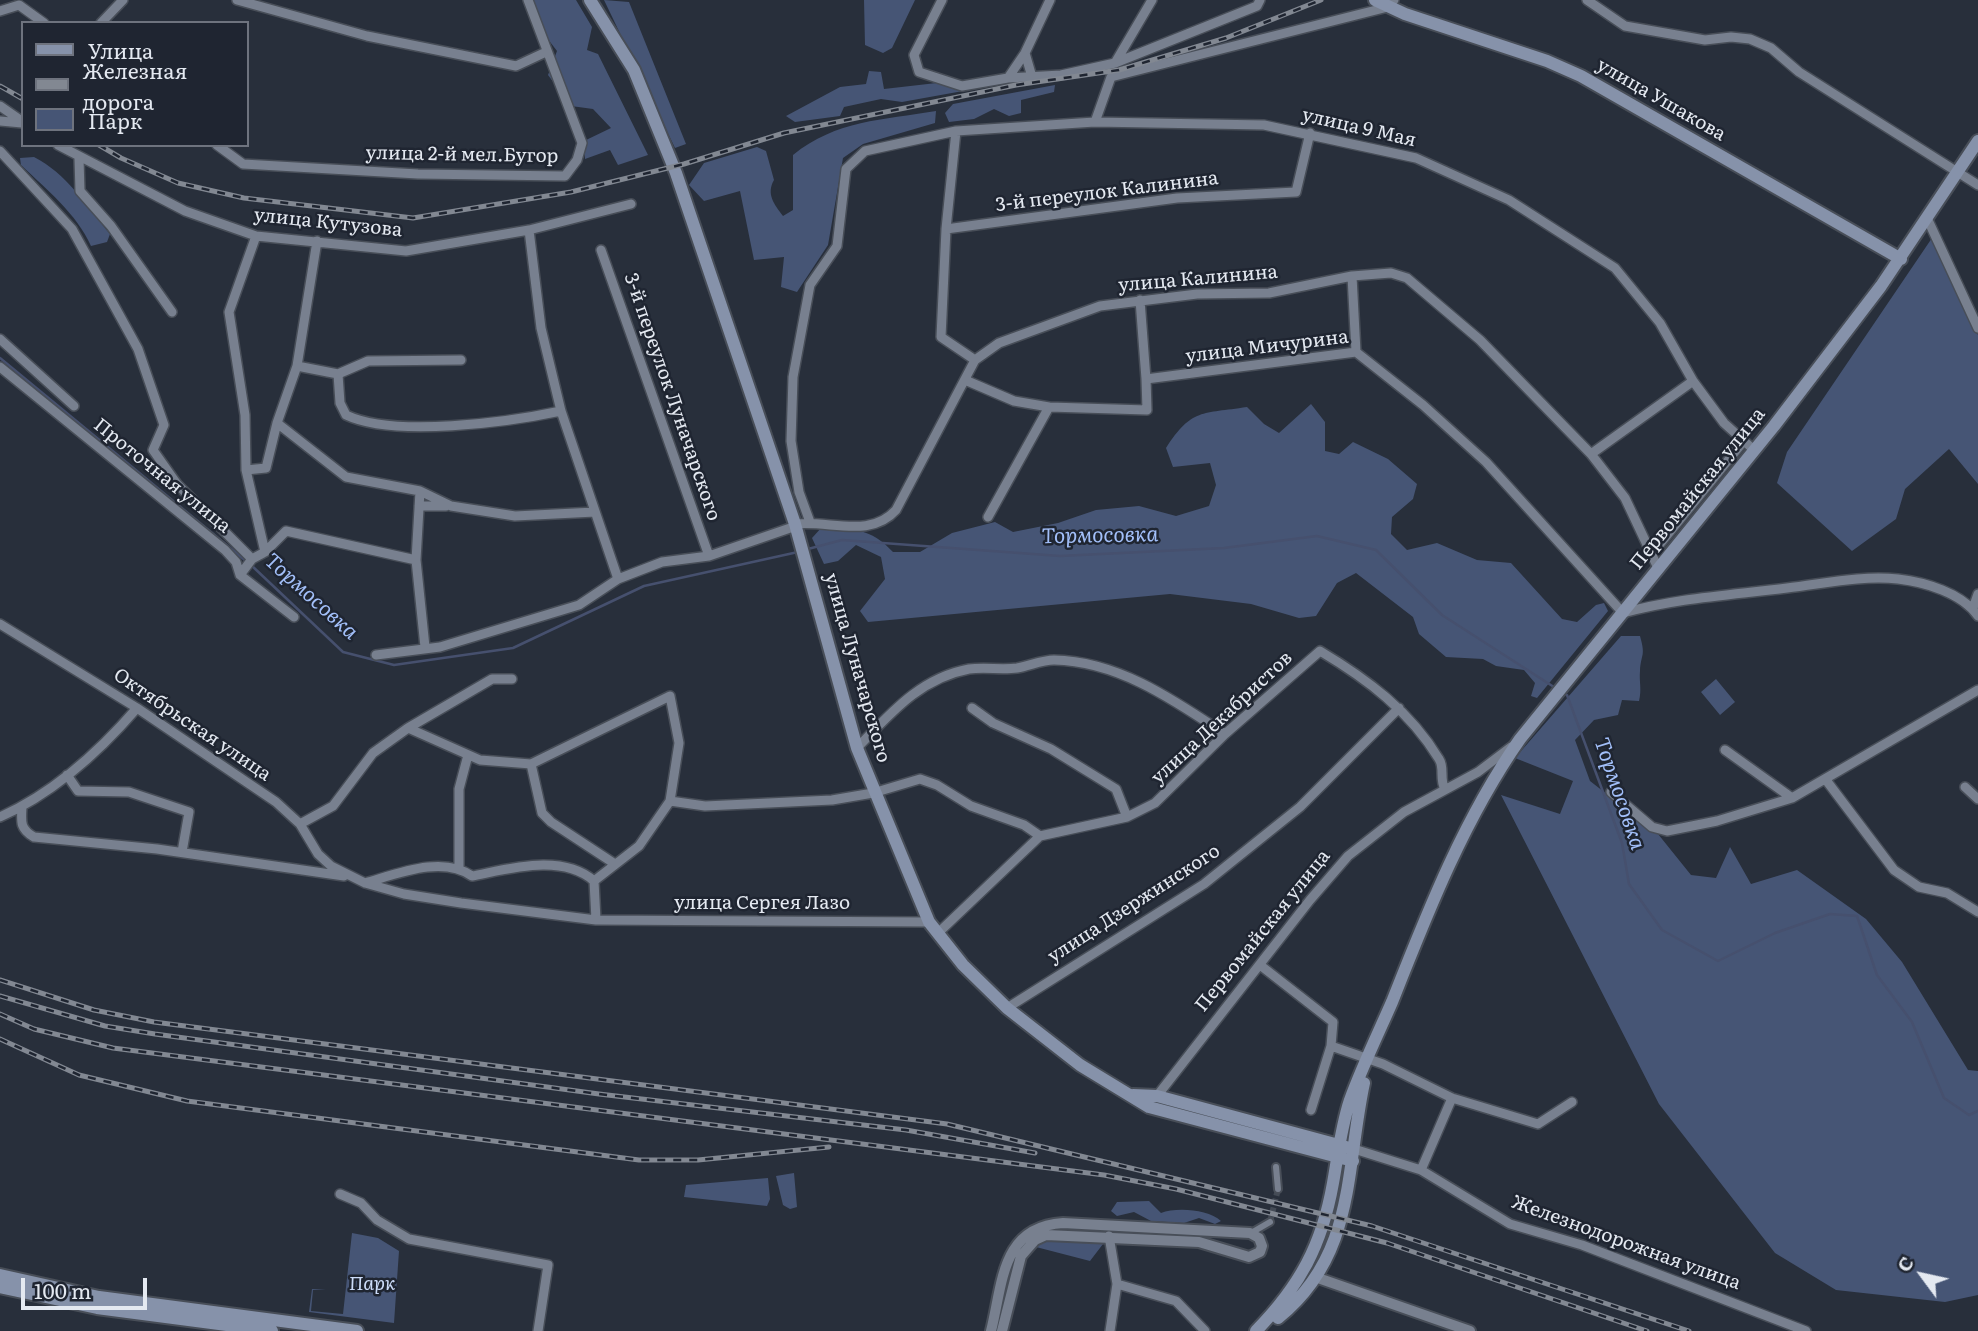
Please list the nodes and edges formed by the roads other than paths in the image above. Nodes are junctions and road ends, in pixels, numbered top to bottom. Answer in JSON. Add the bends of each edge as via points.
{"nodes":[{"id":1,"x":123,"y":0,"type":"edge"},
{"id":2,"x":237,"y":0,"type":"edge"},
{"id":3,"x":528,"y":0,"type":"edge"},
{"id":4,"x":590,"y":0,"type":"edge"},
{"id":5,"x":942,"y":0,"type":"edge"},
{"id":6,"x":1050,"y":0,"type":"edge"},
{"id":7,"x":1152,"y":0,"type":"edge"},
{"id":8,"x":1260,"y":0,"type":"edge"},
{"id":9,"x":1375,"y":0,"type":"edge"},
{"id":10,"x":1587,"y":0,"type":"edge"},
{"id":11,"x":1391,"y":4,"type":"edge"},
{"id":12,"x":0,"y":11,"type":"edge"},
{"id":13,"x":41,"y":21,"type":"edge"},
{"id":14,"x":103,"y":21,"type":"edge"},
{"id":15,"x":546,"y":52,"type":"junction"},
{"id":16,"x":1025,"y":52,"type":"junction"},
{"id":17,"x":1115,"y":64,"type":"junction"},
{"id":18,"x":1032,"y":77,"type":"junction"},
{"id":19,"x":1009,"y":78,"type":"junction"},
{"id":20,"x":0,"y":106,"type":"edge"},
{"id":21,"x":0,"y":121,"type":"edge"},
{"id":22,"x":21,"y":122,"type":"edge"},
{"id":23,"x":1096,"y":122,"type":"junction"},
{"id":24,"x":21,"y":123,"type":"edge"},
{"id":25,"x":956,"y":131,"type":"junction"},
{"id":26,"x":1310,"y":133,"type":"junction"},
{"id":27,"x":1978,"y":141,"type":"edge"},
{"id":28,"x":61,"y":147,"type":"edge"},
{"id":29,"x":220,"y":147,"type":"edge"},
{"id":30,"x":0,"y":151,"type":"edge"},
{"id":31,"x":79,"y":159,"type":"junction"},
{"id":32,"x":1959,"y":170,"type":"junction"},
{"id":33,"x":1978,"y":185,"type":"edge"},
{"id":34,"x":631,"y":204,"type":"dead end"},
{"id":35,"x":1927,"y":218,"type":"junction"},
{"id":36,"x":946,"y":229,"type":"junction"},
{"id":37,"x":529,"y":230,"type":"junction"},
{"id":38,"x":256,"y":236,"type":"junction"},
{"id":39,"x":317,"y":241,"type":"junction"},
{"id":40,"x":601,"y":250,"type":"dead end"},
{"id":41,"x":1901,"y":259,"type":"junction"},
{"id":42,"x":1352,"y":276,"type":"junction"},
{"id":43,"x":1140,"y":300,"type":"junction"},
{"id":44,"x":172,"y":312,"type":"dead end"},
{"id":45,"x":1978,"y":328,"type":"edge"},
{"id":46,"x":0,"y":339,"type":"edge"},
{"id":47,"x":1356,"y":352,"type":"junction"},
{"id":48,"x":461,"y":360,"type":"dead end"},
{"id":49,"x":975,"y":360,"type":"junction"},
{"id":50,"x":297,"y":366,"type":"junction"},
{"id":51,"x":0,"y":367,"type":"edge"},
{"id":52,"x":338,"y":374,"type":"junction"},
{"id":53,"x":1146,"y":379,"type":"junction"},
{"id":54,"x":965,"y":380,"type":"junction"},
{"id":55,"x":1693,"y":381,"type":"junction"},
{"id":56,"x":74,"y":406,"type":"dead end"},
{"id":57,"x":1049,"y":407,"type":"junction"},
{"id":58,"x":561,"y":411,"type":"junction"},
{"id":59,"x":277,"y":423,"type":"junction"},
{"id":60,"x":1743,"y":442,"type":"junction"},
{"id":61,"x":1754,"y":450,"type":"junction"},
{"id":62,"x":1591,"y":454,"type":"junction"},
{"id":63,"x":246,"y":470,"type":"junction"},
{"id":64,"x":420,"y":491,"type":"junction"},
{"id":65,"x":419,"y":506,"type":"junction"},
{"id":66,"x":451,"y":506,"type":"junction"},
{"id":67,"x":595,"y":512,"type":"junction"},
{"id":68,"x":988,"y":517,"type":"dead end"},
{"id":69,"x":810,"y":522,"type":"junction"},
{"id":70,"x":795,"y":525,"type":"junction"},
{"id":71,"x":265,"y":551,"type":"junction"},
{"id":72,"x":1651,"y":555,"type":"junction"},
{"id":73,"x":709,"y":556,"type":"junction"},
{"id":74,"x":252,"y":559,"type":"junction"},
{"id":75,"x":416,"y":559,"type":"junction"},
{"id":76,"x":1658,"y":568,"type":"junction"},
{"id":77,"x":240,"y":575,"type":"junction"},
{"id":78,"x":618,"y":579,"type":"junction"},
{"id":79,"x":1978,"y":594,"type":"edge"},
{"id":80,"x":1976,"y":608,"type":"edge"},
{"id":81,"x":1623,"y":612,"type":"junction"},
{"id":82,"x":294,"y":617,"type":"dead end"},
{"id":83,"x":0,"y":624,"type":"edge"},
{"id":84,"x":425,"y":647,"type":"junction"},
{"id":85,"x":376,"y":655,"type":"dead end"},
{"id":86,"x":512,"y":679,"type":"dead end"},
{"id":87,"x":1978,"y":690,"type":"edge"},
{"id":88,"x":137,"y":708,"type":"junction"},
{"id":89,"x":972,"y":708,"type":"dead end"},
{"id":90,"x":1399,"y":708,"type":"junction"},
{"id":91,"x":408,"y":728,"type":"junction"},
{"id":92,"x":1224,"y":734,"type":"junction"},
{"id":93,"x":1520,"y":739,"type":"junction"},
{"id":94,"x":857,"y":748,"type":"junction"},
{"id":95,"x":1725,"y":750,"type":"dead end"},
{"id":96,"x":468,"y":755,"type":"junction"},
{"id":97,"x":531,"y":764,"type":"junction"},
{"id":98,"x":67,"y":775,"type":"junction"},
{"id":99,"x":1826,"y":780,"type":"junction"},
{"id":100,"x":1965,"y":787,"type":"dead end"},
{"id":101,"x":1445,"y":789,"type":"junction"},
{"id":102,"x":1611,"y":792,"type":"dead end"},
{"id":103,"x":873,"y":793,"type":"junction"},
{"id":104,"x":1792,"y":798,"type":"junction"},
{"id":105,"x":1978,"y":799,"type":"edge"},
{"id":106,"x":670,"y":802,"type":"junction"},
{"id":107,"x":22,"y":807,"type":"junction"},
{"id":108,"x":0,"y":817,"type":"edge"},
{"id":109,"x":1127,"y":817,"type":"junction"},
{"id":110,"x":300,"y":824,"type":"junction"},
{"id":111,"x":1040,"y":836,"type":"junction"},
{"id":112,"x":183,"y":852,"type":"junction"},
{"id":113,"x":615,"y":864,"type":"junction"},
{"id":114,"x":459,"y":867,"type":"junction"},
{"id":115,"x":346,"y":876,"type":"junction"},
{"id":116,"x":594,"y":881,"type":"junction"},
{"id":117,"x":365,"y":883,"type":"junction"},
{"id":118,"x":1978,"y":912,"type":"edge"},
{"id":119,"x":596,"y":920,"type":"junction"},
{"id":120,"x":929,"y":922,"type":"junction"},
{"id":121,"x":937,"y":934,"type":"junction"},
{"id":122,"x":1259,"y":965,"type":"junction"},
{"id":123,"x":1007,"y":1008,"type":"junction"},
{"id":124,"x":1331,"y":1046,"type":"junction"},
{"id":125,"x":1368,"y":1059,"type":"junction"},
{"id":126,"x":1129,"y":1095,"type":"joint"},
{"id":127,"x":1452,"y":1098,"type":"junction"},
{"id":128,"x":1153,"y":1102,"type":"junction"},
{"id":129,"x":1572,"y":1102,"type":"dead end"},
{"id":130,"x":1311,"y":1110,"type":"dead end"},
{"id":131,"x":1338,"y":1151,"type":"junction"},
{"id":132,"x":1353,"y":1155,"type":"junction"},
{"id":133,"x":1276,"y":1167,"type":"dead end"},
{"id":134,"x":1421,"y":1170,"type":"junction"},
{"id":135,"x":1278,"y":1189,"type":"tunnel mouth"},
{"id":136,"x":340,"y":1194,"type":"dead end"},
{"id":137,"x":1270,"y":1222,"type":"dead end"},
{"id":138,"x":1247,"y":1234,"type":"junction"},
{"id":139,"x":1110,"y":1236,"type":"junction"},
{"id":140,"x":1244,"y":1256,"type":"junction"},
{"id":141,"x":0,"y":1275,"type":"edge"},
{"id":142,"x":1318,"y":1278,"type":"junction"},
{"id":143,"x":1117,"y":1284,"type":"junction"},
{"id":144,"x":0,"y":1287,"type":"edge"},
{"id":145,"x":220,"y":1323,"type":"edge"},
{"id":146,"x":272,"y":1331,"type":"edge"},
{"id":147,"x":356,"y":1331,"type":"edge"},
{"id":148,"x":538,"y":1331,"type":"edge"},
{"id":149,"x":991,"y":1331,"type":"edge"},
{"id":150,"x":1002,"y":1331,"type":"edge"},
{"id":151,"x":1111,"y":1331,"type":"edge"},
{"id":152,"x":1205,"y":1331,"type":"edge"},
{"id":153,"x":1256,"y":1331,"type":"edge"},
{"id":154,"x":1262,"y":1331,"type":"edge"},
{"id":155,"x":1470,"y":1331,"type":"edge"},
{"id":156,"x":1806,"y":1331,"type":"edge"}],
"edges":[{"from":1,"to":14,"type":"street"},
{"from":2,"to":15,"type":"street","via":[[367,36],[516,66]]},
{"from":3,"to":15,"type":"street","name":"улица 2-й мел.Бугор"},
{"from":4,"to":70,"type":"main road","name":"улица Луначарского","via":[[634,70],[676,173]]},
{"from":5,"to":19,"type":"street","via":[[914,55],[919,72],[962,86]]},
{"from":6,"to":16,"type":"street"},
{"from":7,"to":17,"type":"street"},
{"from":8,"to":17,"type":"street","via":[[1257,6]]},
{"from":9,"to":11,"type":"main road","name":"улица Ушакова"},
{"from":10,"to":32,"type":"street","via":[[1625,26],[1705,40],[1750,39],[1771,48],[1799,72]]},
{"from":11,"to":23,"type":"street","via":[[1111,77]]},
{"from":11,"to":41,"type":"main road","name":"улица Ушакова","via":[[1581,76]]},
{"from":12,"to":13,"type":"street","via":[[19,5]]},
{"from":15,"to":29,"type":"street","name":"улица 2-й мел.Бугор","via":[[582,143],[565,176],[243,164]]},
{"from":16,"to":18,"type":"street"},
{"from":16,"to":19,"type":"street"},
{"from":17,"to":18,"type":"street"},
{"from":18,"to":19,"type":"street"},
{"from":20,"to":22,"type":"street"},
{"from":21,"to":24,"type":"street"},
{"from":23,"to":25,"type":"street","name":"улица 9 Мая"},
{"from":23,"to":26,"type":"street","name":"улица 9 Мая","via":[[1264,125]]},
{"from":25,"to":36,"type":"street"},
{"from":25,"to":69,"type":"street","name":"улица 9 Мая","via":[[865,151],[846,169],[837,246],[810,285],[793,377],[791,441],[799,492]]},
{"from":26,"to":36,"type":"street","name":"3-й переулок Калинина","via":[[1296,192],[1177,198]]},
{"from":26,"to":55,"type":"street","name":"улица 9 Мая","via":[[1416,158],[1509,200],[1615,268],[1660,323]]},
{"from":27,"to":32,"type":"main road","name":"Первомайская улица"},
{"from":28,"to":31,"type":"street","name":"улица Кутузова"},
{"from":30,"to":74,"type":"street","via":[[72,229],[138,349],[164,425],[153,450],[177,484]]},
{"from":31,"to":38,"type":"street","name":"улица Кутузова","via":[[185,211]]},
{"from":31,"to":44,"type":"street","via":[[80,191]]},
{"from":32,"to":33,"type":"street"},
{"from":32,"to":35,"type":"main road","name":"Первомайская улица"},
{"from":34,"to":37,"type":"street","name":"улица Кутузова"},
{"from":35,"to":41,"type":"main road","name":"Первомайская улица"},
{"from":35,"to":45,"type":"street"},
{"from":36,"to":49,"type":"street","via":[[941,337]]},
{"from":37,"to":39,"type":"street","name":"улица Кутузова","via":[[406,251]]},
{"from":37,"to":58,"type":"street","via":[[541,328]]},
{"from":38,"to":39,"type":"street","name":"улица Кутузова"},
{"from":38,"to":63,"type":"street","via":[[229,312],[245,415]]},
{"from":39,"to":50,"type":"street"},
{"from":40,"to":73,"type":"street","name":"3-й переулок Луначарского"},
{"from":41,"to":61,"type":"main road","name":"Первомайская улица"},
{"from":42,"to":43,"type":"street","name":"улица Калинина","via":[[1269,293]]},
{"from":42,"to":47,"type":"street"},
{"from":42,"to":62,"type":"street","name":"улица Калинина","via":[[1391,273],[1407,278],[1480,340]]},
{"from":43,"to":49,"type":"street","name":"улица Калинина","via":[[1100,306],[1048,324],[999,343]]},
{"from":43,"to":53,"type":"street"},
{"from":46,"to":56,"type":"street"},
{"from":47,"to":53,"type":"street","name":"улица Мичурина"},
{"from":47,"to":81,"type":"street","name":"улица Мичурина","via":[[1486,462]]},
{"from":48,"to":52,"type":"street","via":[[368,361]]},
{"from":49,"to":54,"type":"street"},
{"from":50,"to":52,"type":"street"},
{"from":50,"to":59,"type":"street"},
{"from":51,"to":77,"type":"street","name":"Проточная улица","via":[[225,550]]},
{"from":52,"to":58,"type":"street","via":[[340,403],[346,415],[382,426],[510,422]]},
{"from":53,"to":57,"type":"street","via":[[1147,410]]},
{"from":54,"to":57,"type":"street","via":[[1014,401]]},
{"from":54,"to":69,"type":"street","via":[[886,521],[863,527]]},
{"from":55,"to":60,"type":"street","name":"улица 9 Мая"},
{"from":55,"to":62,"type":"street"},
{"from":57,"to":68,"type":"street"},
{"from":58,"to":67,"type":"street"},
{"from":59,"to":63,"type":"street","via":[[266,468]]},
{"from":59,"to":64,"type":"street","via":[[346,477]]},
{"from":60,"to":61,"type":"street","name":"улица 9 Мая"},
{"from":60,"to":72,"type":"street"},
{"from":61,"to":76,"type":"main road","name":"Первомайская улица"},
{"from":62,"to":72,"type":"street","name":"улица Калинина","via":[[1625,498]]},
{"from":63,"to":71,"type":"street"},
{"from":64,"to":65,"type":"street"},
{"from":64,"to":66,"type":"street"},
{"from":65,"to":66,"type":"street"},
{"from":65,"to":75,"type":"street"},
{"from":66,"to":67,"type":"street","via":[[515,516]]},
{"from":67,"to":78,"type":"street"},
{"from":69,"to":70,"type":"street"},
{"from":70,"to":73,"type":"street"},
{"from":70,"to":94,"type":"main road","name":"улица Луначарского"},
{"from":71,"to":74,"type":"street"},
{"from":71,"to":75,"type":"street","via":[[286,531]]},
{"from":72,"to":76,"type":"street","name":"улица Калинина"},
{"from":73,"to":78,"type":"street","via":[[662,562]]},
{"from":74,"to":77,"type":"street"},
{"from":75,"to":84,"type":"street"},
{"from":76,"to":81,"type":"main road","name":"Первомайская улица"},
{"from":77,"to":82,"type":"street","name":"Проточная улица"},
{"from":78,"to":84,"type":"street","via":[[579,605],[440,647]]},
{"from":79,"to":80,"type":"street"},
{"from":80,"to":81,"type":"street","via":[[1937,587],[1898,579],[1849,580],[1670,601]]},
{"from":81,"to":93,"type":"main road","name":"Первомайская улица"},
{"from":83,"to":88,"type":"street","name":"Октябрьская улица"},
{"from":84,"to":85,"type":"street"},
{"from":86,"to":91,"type":"street","via":[[492,679]]},
{"from":87,"to":99,"type":"street"},
{"from":88,"to":98,"type":"street","via":[[107,742]]},
{"from":88,"to":110,"type":"street","name":"Октябрьская улица","via":[[276,802]]},
{"from":89,"to":109,"type":"street","via":[[1116,789]]},
{"from":90,"to":92,"type":"street","name":"улица Декабристов","via":[[1363,677],[1320,651]]},
{"from":90,"to":101,"type":"street","via":[[1441,761]]},
{"from":90,"to":123,"type":"street","name":"улица Дзержинского","via":[[1300,807],[1204,884]]},
{"from":91,"to":96,"type":"street"},
{"from":91,"to":110,"type":"street","via":[[373,753],[333,806]]},
{"from":92,"to":94,"type":"street","via":[[1178,702],[1117,671],[1053,660],[1016,668],[970,669],[930,681]]},
{"from":92,"to":109,"type":"street","name":"улица Декабристов","via":[[1155,803]]},
{"from":93,"to":101,"type":"street","name":"Первомайская улица","via":[[1478,772]]},
{"from":93,"to":125,"type":"main road","name":"Первомайская улица","via":[[1484,794],[1457,848]]},
{"from":94,"to":103,"type":"main road","name":"улица Луначарского"},
{"from":95,"to":104,"type":"street"},
{"from":96,"to":97,"type":"street"},
{"from":96,"to":114,"type":"street","via":[[459,789]]},
{"from":97,"to":106,"type":"street","via":[[670,696],[679,743]]},
{"from":97,"to":113,"type":"street","via":[[542,813]]},
{"from":98,"to":107,"type":"street"},
{"from":98,"to":112,"type":"street","via":[[78,791],[129,792],[189,812]]},
{"from":99,"to":104,"type":"street"},
{"from":99,"to":118,"type":"street","via":[[1894,870],[1919,887],[1947,893]]},
{"from":100,"to":105,"type":"street"},
{"from":101,"to":122,"type":"street","name":"Первомайская улица","via":[[1404,812],[1348,856]]},
{"from":102,"to":104,"type":"street","via":[[1652,827],[1667,831]]},
{"from":103,"to":106,"type":"street","via":[[832,800],[705,806]]},
{"from":103,"to":111,"type":"street","via":[[920,779]]},
{"from":103,"to":120,"type":"main road","name":"улица Луначарского"},
{"from":106,"to":113,"type":"street","via":[[639,846]]},
{"from":107,"to":108,"type":"street"},
{"from":107,"to":112,"type":"street","via":[[21,825],[33,837]]},
{"from":109,"to":111,"type":"street","name":"улица Декабристов"},
{"from":110,"to":115,"type":"street","name":"Октябрьская улица","via":[[318,854]]},
{"from":111,"to":121,"type":"street"},
{"from":112,"to":115,"type":"street"},
{"from":113,"to":116,"type":"street"},
{"from":114,"to":116,"type":"street","via":[[472,876],[520,867],[560,866]]},
{"from":114,"to":117,"type":"street","via":[[420,868]]},
{"from":115,"to":117,"type":"street","name":"улица Сергея Лазо"},
{"from":116,"to":119,"type":"street"},
{"from":117,"to":119,"type":"street","name":"улица Сергея Лазо","via":[[450,901]]},
{"from":119,"to":120,"type":"street","name":"улица Сергея Лазо"},
{"from":120,"to":121,"type":"main road","name":"улица Луначарского"},
{"from":121,"to":123,"type":"main road","name":"улица Луначарского"},
{"from":122,"to":124,"type":"street","via":[[1333,1022]]},
{"from":122,"to":128,"type":"street","name":"Первомайская улица"},
{"from":123,"to":126,"type":"main road","name":"улица Луначарского","via":[[1080,1065]]},
{"from":124,"to":125,"type":"street"},
{"from":124,"to":130,"type":"street"},
{"from":125,"to":127,"type":"street"},
{"from":125,"to":131,"type":"main road","name":"Первомайская улица","via":[[1351,1098]]},
{"from":125,"to":132,"type":"main road","name":"Первомайская улица"},
{"from":126,"to":128,"type":"main road","name":"Железнодорожная улица"},
{"from":127,"to":129,"type":"street","via":[[1538,1124]]},
{"from":127,"to":134,"type":"street"},
{"from":128,"to":131,"type":"main road","name":"Железнодорожная улица"},
{"from":131,"to":132,"type":"main road","name":"Железнодорожная улица"},
{"from":131,"to":153,"type":"main road","name":"Первомайская улица","via":[[1329,1206],[1309,1264],[1282,1304]]},
{"from":132,"to":134,"type":"street","name":"Железнодорожная улица"},
{"from":132,"to":142,"type":"main road","name":"Первомайская улица","via":[[1335,1243]]},
{"from":133,"to":135,"type":"street"},
{"from":134,"to":156,"type":"street","name":"Железнодорожная улица","via":[[1510,1224],[1583,1245]]},
{"from":136,"to":148,"type":"street","via":[[361,1203],[377,1220],[409,1239],[548,1265]]},
{"from":137,"to":138,"type":"street"},
{"from":138,"to":140,"type":"street","via":[[1238,1246]]},
{"from":138,"to":140,"type":"street","via":[[1261,1240],[1261,1250],[1253,1257]]},
{"from":138,"to":149,"type":"street","via":[[1063,1223],[1038,1226],[1016,1244],[1009,1257]]},
{"from":139,"to":140,"type":"street","via":[[1199,1242]]},
{"from":139,"to":143,"type":"street"},
{"from":139,"to":150,"type":"street","via":[[1046,1235],[1030,1245],[1017,1269]]},
{"from":141,"to":145,"type":"main road"},
{"from":142,"to":154,"type":"main road","name":"Первомайская улица"},
{"from":142,"to":155,"type":"street"},
{"from":143,"to":151,"type":"street"},
{"from":143,"to":152,"type":"street","via":[[1176,1301]]},
{"from":144,"to":145,"type":"main road","via":[[97,1308]]},
{"from":145,"to":146,"type":"main road"},
{"from":145,"to":147,"type":"main road"}]}
